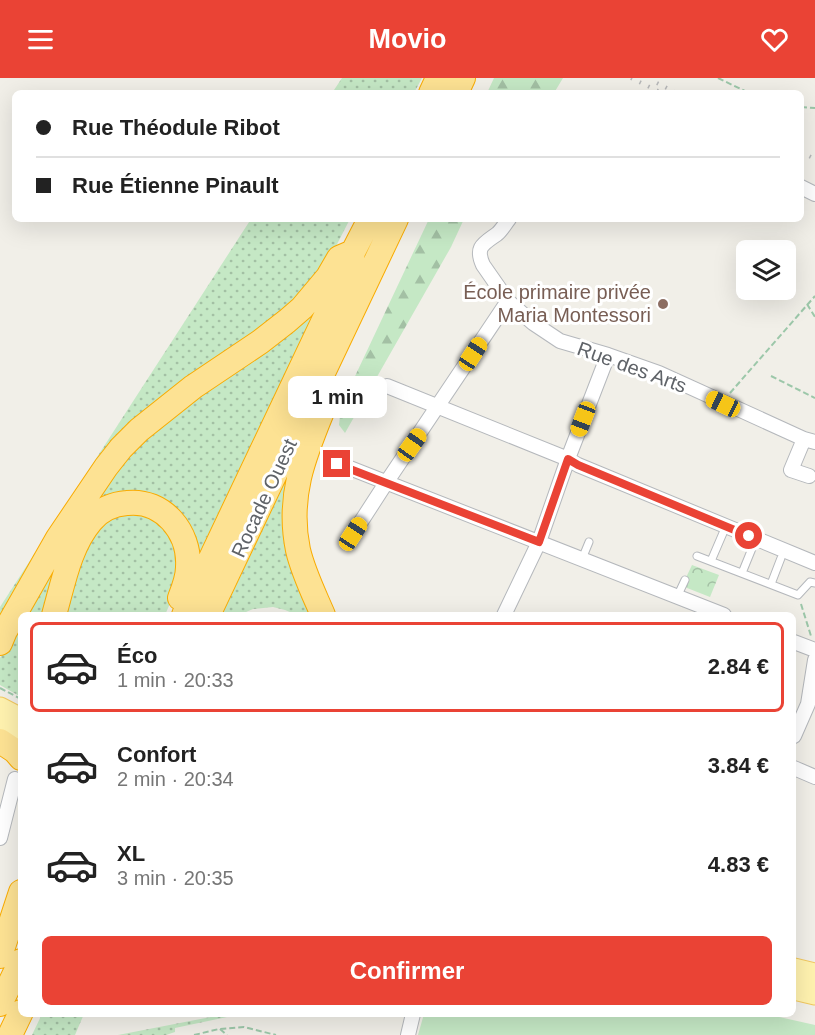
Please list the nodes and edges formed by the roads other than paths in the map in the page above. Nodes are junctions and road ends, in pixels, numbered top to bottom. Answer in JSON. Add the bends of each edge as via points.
{"nodes":[{"id":1,"x":368,"y":222,"type":"edge"},
{"id":2,"x":395,"y":222,"type":"edge"},
{"id":3,"x":506,"y":222,"type":"edge"},
{"id":4,"x":353,"y":252,"type":"junction"},
{"id":5,"x":359,"y":297,"type":"junction"},
{"id":6,"x":508,"y":301,"type":"junction"},
{"id":7,"x":608,"y":355,"type":"junction"},
{"id":8,"x":387,"y":386,"type":"dead end"},
{"id":9,"x":439,"y":407,"type":"junction"},
{"id":10,"x":809,"y":440,"type":"edge"},
{"id":11,"x":568,"y":459,"type":"junction"},
{"id":12,"x":337,"y":464,"type":"dead end"},
{"id":13,"x":809,"y":476,"type":"dead end"},
{"id":14,"x":386,"y":483,"type":"junction"},
{"id":15,"x":723,"y":533,"type":"dead end"},
{"id":16,"x":353,"y":534,"type":"dead end"},
{"id":17,"x":539,"y":542,"type":"junction"},
{"id":18,"x":589,"y":542,"type":"dead end"},
{"id":19,"x":753,"y":546,"type":"dead end"},
{"id":20,"x":697,"y":556,"type":"dead end"},
{"id":21,"x":781,"y":558,"type":"dead end"},
{"id":22,"x":582,"y":559,"type":"junction"},
{"id":23,"x":711,"y":561,"type":"junction"},
{"id":24,"x":815,"y":563,"type":"edge"},
{"id":25,"x":742,"y":573,"type":"junction"},
{"id":26,"x":685,"y":580,"type":"dead end"},
{"id":27,"x":815,"y":583,"type":"edge"},
{"id":28,"x":771,"y":584,"type":"junction"},
{"id":29,"x":677,"y":597,"type":"junction"},
{"id":30,"x":55,"y":612,"type":"edge"},
{"id":31,"x":173,"y":612,"type":"edge"},
{"id":32,"x":185,"y":612,"type":"edge"},
{"id":33,"x":209,"y":612,"type":"edge"},
{"id":34,"x":322,"y":612,"type":"edge"},
{"id":35,"x":505,"y":612,"type":"edge"},
{"id":36,"x":716,"y":612,"type":"edge"},
{"id":37,"x":2,"y":637,"type":"edge"},
{"id":38,"x":796,"y":642,"type":"edge"},
{"id":39,"x":813,"y":643,"type":"edge"},
{"id":40,"x":815,"y":660,"type":"edge"},
{"id":41,"x":0,"y":708,"type":"edge"},
{"id":42,"x":18,"y":717,"type":"edge"},
{"id":43,"x":0,"y":728,"type":"edge"},
{"id":44,"x":796,"y":731,"type":"edge"},
{"id":45,"x":18,"y":738,"type":"edge"},
{"id":46,"x":0,"y":741,"type":"edge"},
{"id":47,"x":18,"y":768,"type":"edge"},
{"id":48,"x":796,"y":769,"type":"edge"},
{"id":49,"x":815,"y":777,"type":"edge"},
{"id":50,"x":0,"y":838,"type":"edge"},
{"id":51,"x":18,"y":901,"type":"edge"},
{"id":52,"x":0,"y":956,"type":"edge"},
{"id":53,"x":18,"y":967,"type":"edge"},
{"id":54,"x":796,"y":969,"type":"edge"},
{"id":55,"x":815,"y":974,"type":"edge"},
{"id":56,"x":796,"y":989,"type":"edge"},
{"id":57,"x":815,"y":994,"type":"edge"},
{"id":58,"x":0,"y":1004,"type":"edge"},
{"id":59,"x":19,"y":1017,"type":"edge"},
{"id":60,"x":413,"y":1017,"type":"edge"},
{"id":61,"x":10,"y":1035,"type":"edge"},
{"id":62,"x":408,"y":1035,"type":"edge"}],
"edges":[{"from":1,"to":4,"type":"highway","name":"Rocade Ouest"},
{"from":2,"to":5,"type":"highway","name":"Rocade Ouest"},
{"from":3,"to":6,"type":"street","name":"Rue des Arts","via":[[498,234],[485,242],[480,258]]},
{"from":4,"to":32,"type":"highway","name":"Rocade Ouest","via":[[347,273]]},
{"from":4,"to":37,"type":"highway","via":[[339,258],[302,308],[193,387],[121,448],[58,538]]},
{"from":5,"to":33,"type":"highway","name":"Rocade Ouest"},
{"from":5,"to":34,"type":"highway","via":[[359,324],[297,481],[294,523],[298,550]]},
{"from":6,"to":7,"type":"street","name":"Rue des Arts","via":[[560,341]]},
{"from":6,"to":9,"type":"street"},
{"from":7,"to":10,"type":"street","name":"Rue des Arts","via":[[659,373]]},
{"from":7,"to":11,"type":"street"},
{"from":8,"to":9,"type":"street"},
{"from":9,"to":11,"type":"street"},
{"from":9,"to":14,"type":"street"},
{"from":10,"to":13,"type":"street","name":"Rue des Arts","via":[[791,470]]},
{"from":11,"to":17,"type":"street"},
{"from":11,"to":24,"type":"street"},
{"from":12,"to":14,"type":"street"},
{"from":14,"to":16,"type":"street"},
{"from":14,"to":17,"type":"street"},
{"from":15,"to":23,"type":"lane"},
{"from":17,"to":22,"type":"street"},
{"from":17,"to":35,"type":"street"},
{"from":18,"to":22,"type":"lane"},
{"from":19,"to":25,"type":"lane"},
{"from":20,"to":23,"type":"lane"},
{"from":21,"to":28,"type":"lane"},
{"from":22,"to":29,"type":"street"},
{"from":23,"to":25,"type":"lane"},
{"from":25,"to":28,"type":"lane"},
{"from":26,"to":29,"type":"lane"},
{"from":27,"to":28,"type":"lane","via":[[810,582],[798,595]]},
{"from":29,"to":36,"type":"street"},
{"from":30,"to":31,"type":"highway","via":[[73,552],[89,523],[108,507],[130,502],[165,514],[176,524],[185,542],[187,575]]},
{"from":38,"to":39,"type":"street"},
{"from":40,"to":44,"type":"street","via":[[808,704]]},
{"from":41,"to":42,"type":"main road"},
{"from":43,"to":45,"type":"main road"},
{"from":46,"to":47,"type":"highway","via":[[15,751]]},
{"from":47,"to":50,"type":"street"},
{"from":48,"to":49,"type":"street"},
{"from":51,"to":52,"type":"highway"},
{"from":53,"to":58,"type":"highway"},
{"from":54,"to":55,"type":"main road"},
{"from":56,"to":57,"type":"main road"},
{"from":59,"to":61,"type":"highway"},
{"from":60,"to":62,"type":"street"}]}
